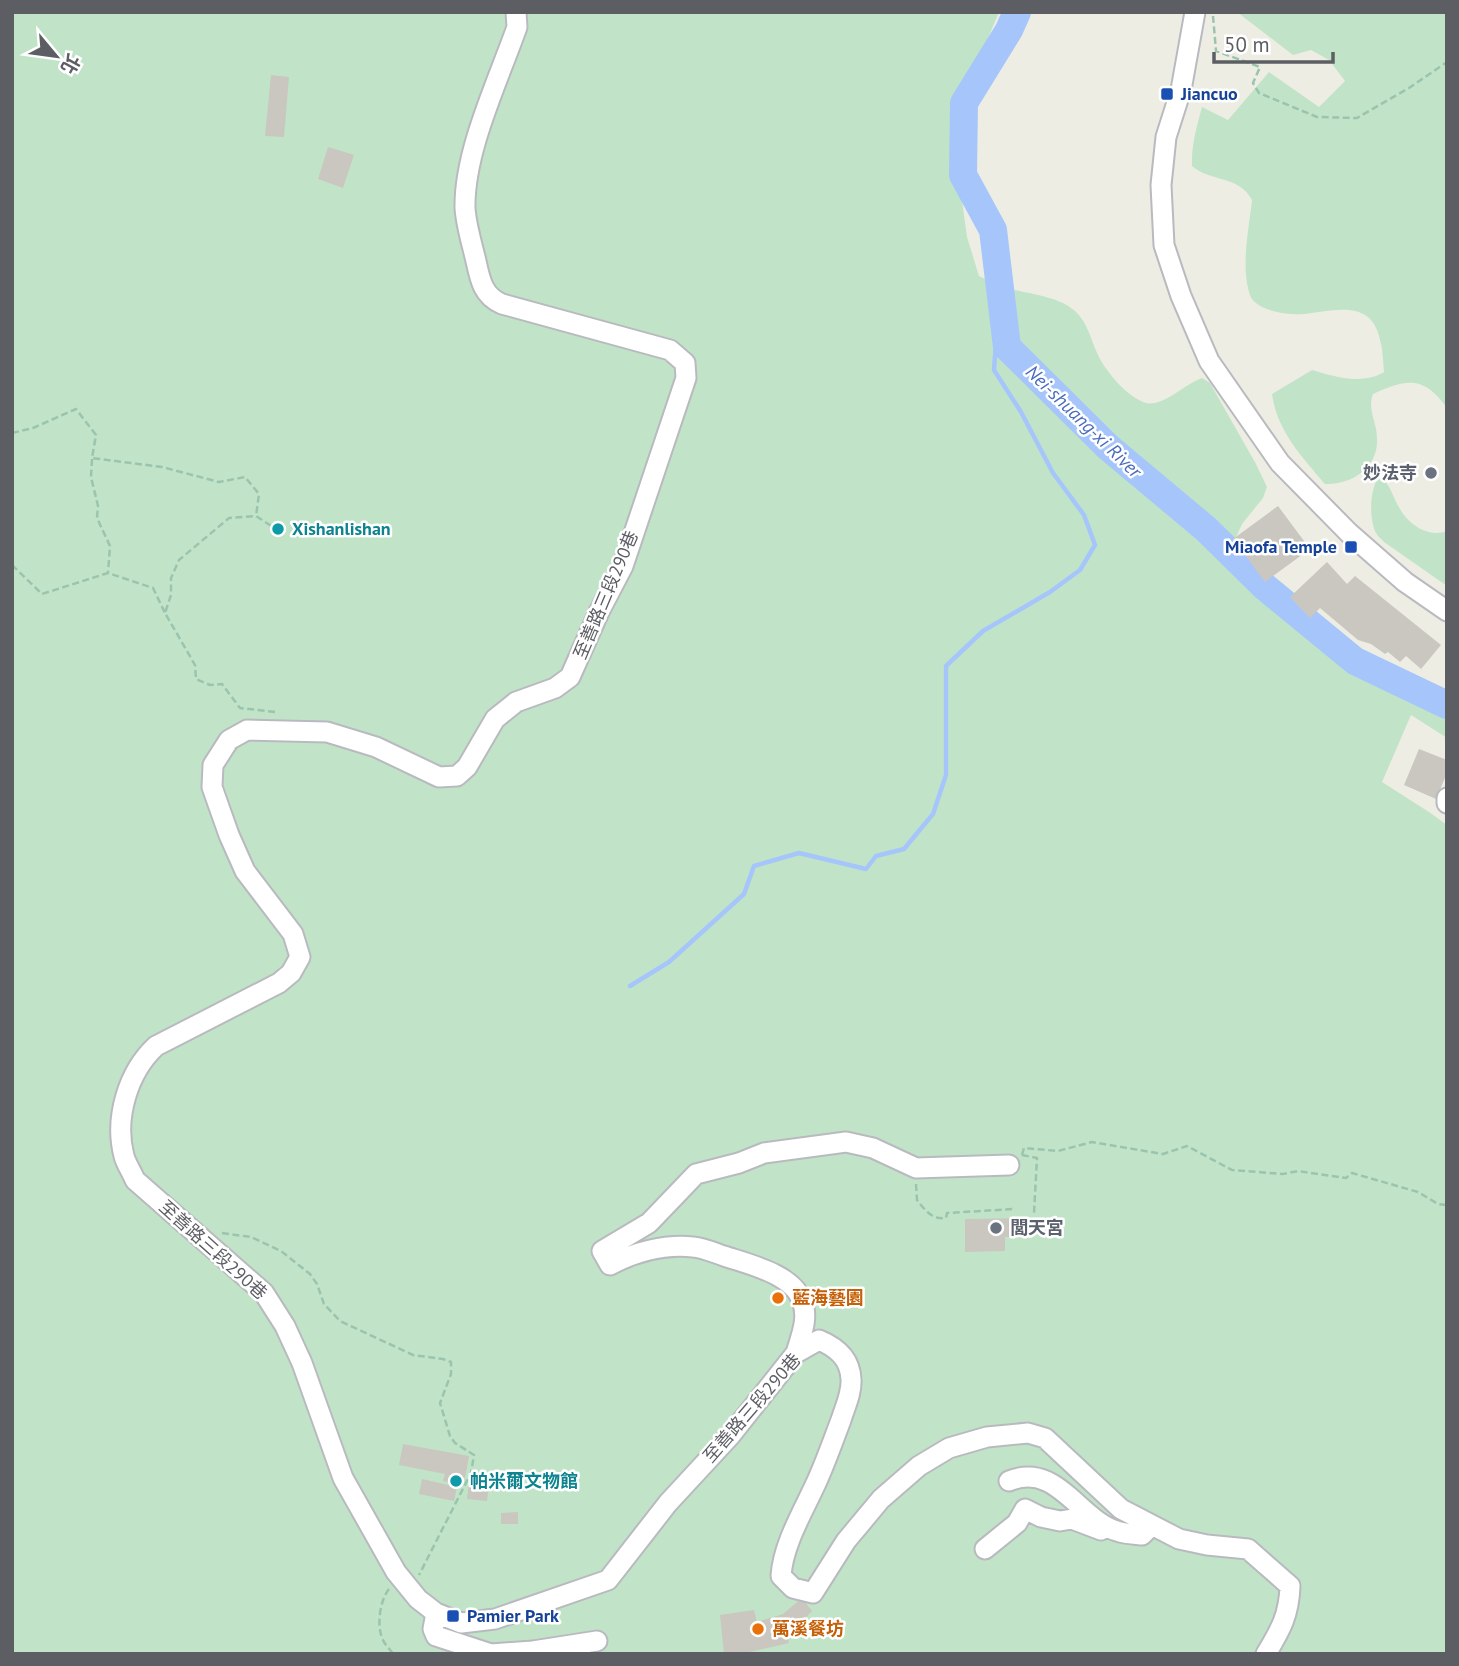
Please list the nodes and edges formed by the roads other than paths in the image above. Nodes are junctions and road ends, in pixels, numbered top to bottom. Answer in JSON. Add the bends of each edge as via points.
{"nodes":[{"id":1,"x":516,"y":12,"type":"edge"},
{"id":2,"x":1195,"y":12,"type":"edge"},
{"id":3,"x":1447,"y":611,"type":"edge"},
{"id":4,"x":1447,"y":797,"type":"edge"},
{"id":5,"x":1447,"y":803,"type":"edge"},
{"id":6,"x":1016,"y":1160,"type":"road end"},
{"id":7,"x":796,"y":1353,"type":"junction"},
{"id":8,"x":1009,"y":1481,"type":"dead end"},
{"id":9,"x":1151,"y":1526,"type":"junction"},
{"id":10,"x":1119,"y":1532,"type":"junction"},
{"id":11,"x":985,"y":1549,"type":"dead end"},
{"id":12,"x":436,"y":1613,"type":"junction"},
{"id":13,"x":597,"y":1641,"type":"dead end"},
{"id":14,"x":1266,"y":1654,"type":"edge"}],
"edges":[{"from":1,"to":12,"type":"street","name":"至善路三段290巷","via":[[517,27],[467,175],[465,211],[486,293],[502,304],[670,350],[685,363],[686,378],[623,566],[570,677],[555,688],[516,702],[495,719],[457,776],[439,777],[376,747],[327,732],[247,730],[229,740],[213,765],[212,787],[245,871],[293,934],[300,957],[279,983],[156,1046],[132,1075],[122,1115],[124,1157],[135,1180],[264,1293],[285,1326],[343,1478],[396,1572]]},
{"from":2,"to":3,"type":"street","via":[[1181,90],[1166,137],[1161,185],[1164,245],[1181,296],[1209,361],[1280,463],[1349,533]]},
{"from":4,"to":5,"type":"street"},
{"from":6,"to":7,"type":"street","via":[[916,1168],[873,1148],[846,1142],[764,1153],[696,1174],[649,1223],[602,1251],[610,1265],[653,1249],[695,1247],[768,1271],[794,1287],[802,1299],[806,1315]]},
{"from":7,"to":9,"type":"street","name":"至善路三段290巷","via":[[819,1340],[837,1348],[851,1378],[825,1464],[782,1566],[781,1576],[793,1588],[813,1593],[846,1541],[881,1499],[919,1466],[949,1448],[987,1437],[1028,1433],[1045,1438],[1121,1509]]},
{"from":7,"to":12,"type":"street","name":"至善路三段290巷","via":[[608,1580],[478,1622],[461,1623]]},
{"from":8,"to":10,"type":"street","via":[[1028,1475],[1055,1484]]},
{"from":9,"to":10,"type":"street","via":[[1142,1535]]},
{"from":9,"to":14,"type":"street","name":"至善路三段290巷","via":[[1179,1539],[1248,1549],[1290,1586],[1283,1626]]},
{"from":10,"to":11,"type":"street","via":[[1041,1517],[1025,1509],[1017,1523]]},
{"from":12,"to":13,"type":"street","via":[[436,1636],[491,1654]]}]}
